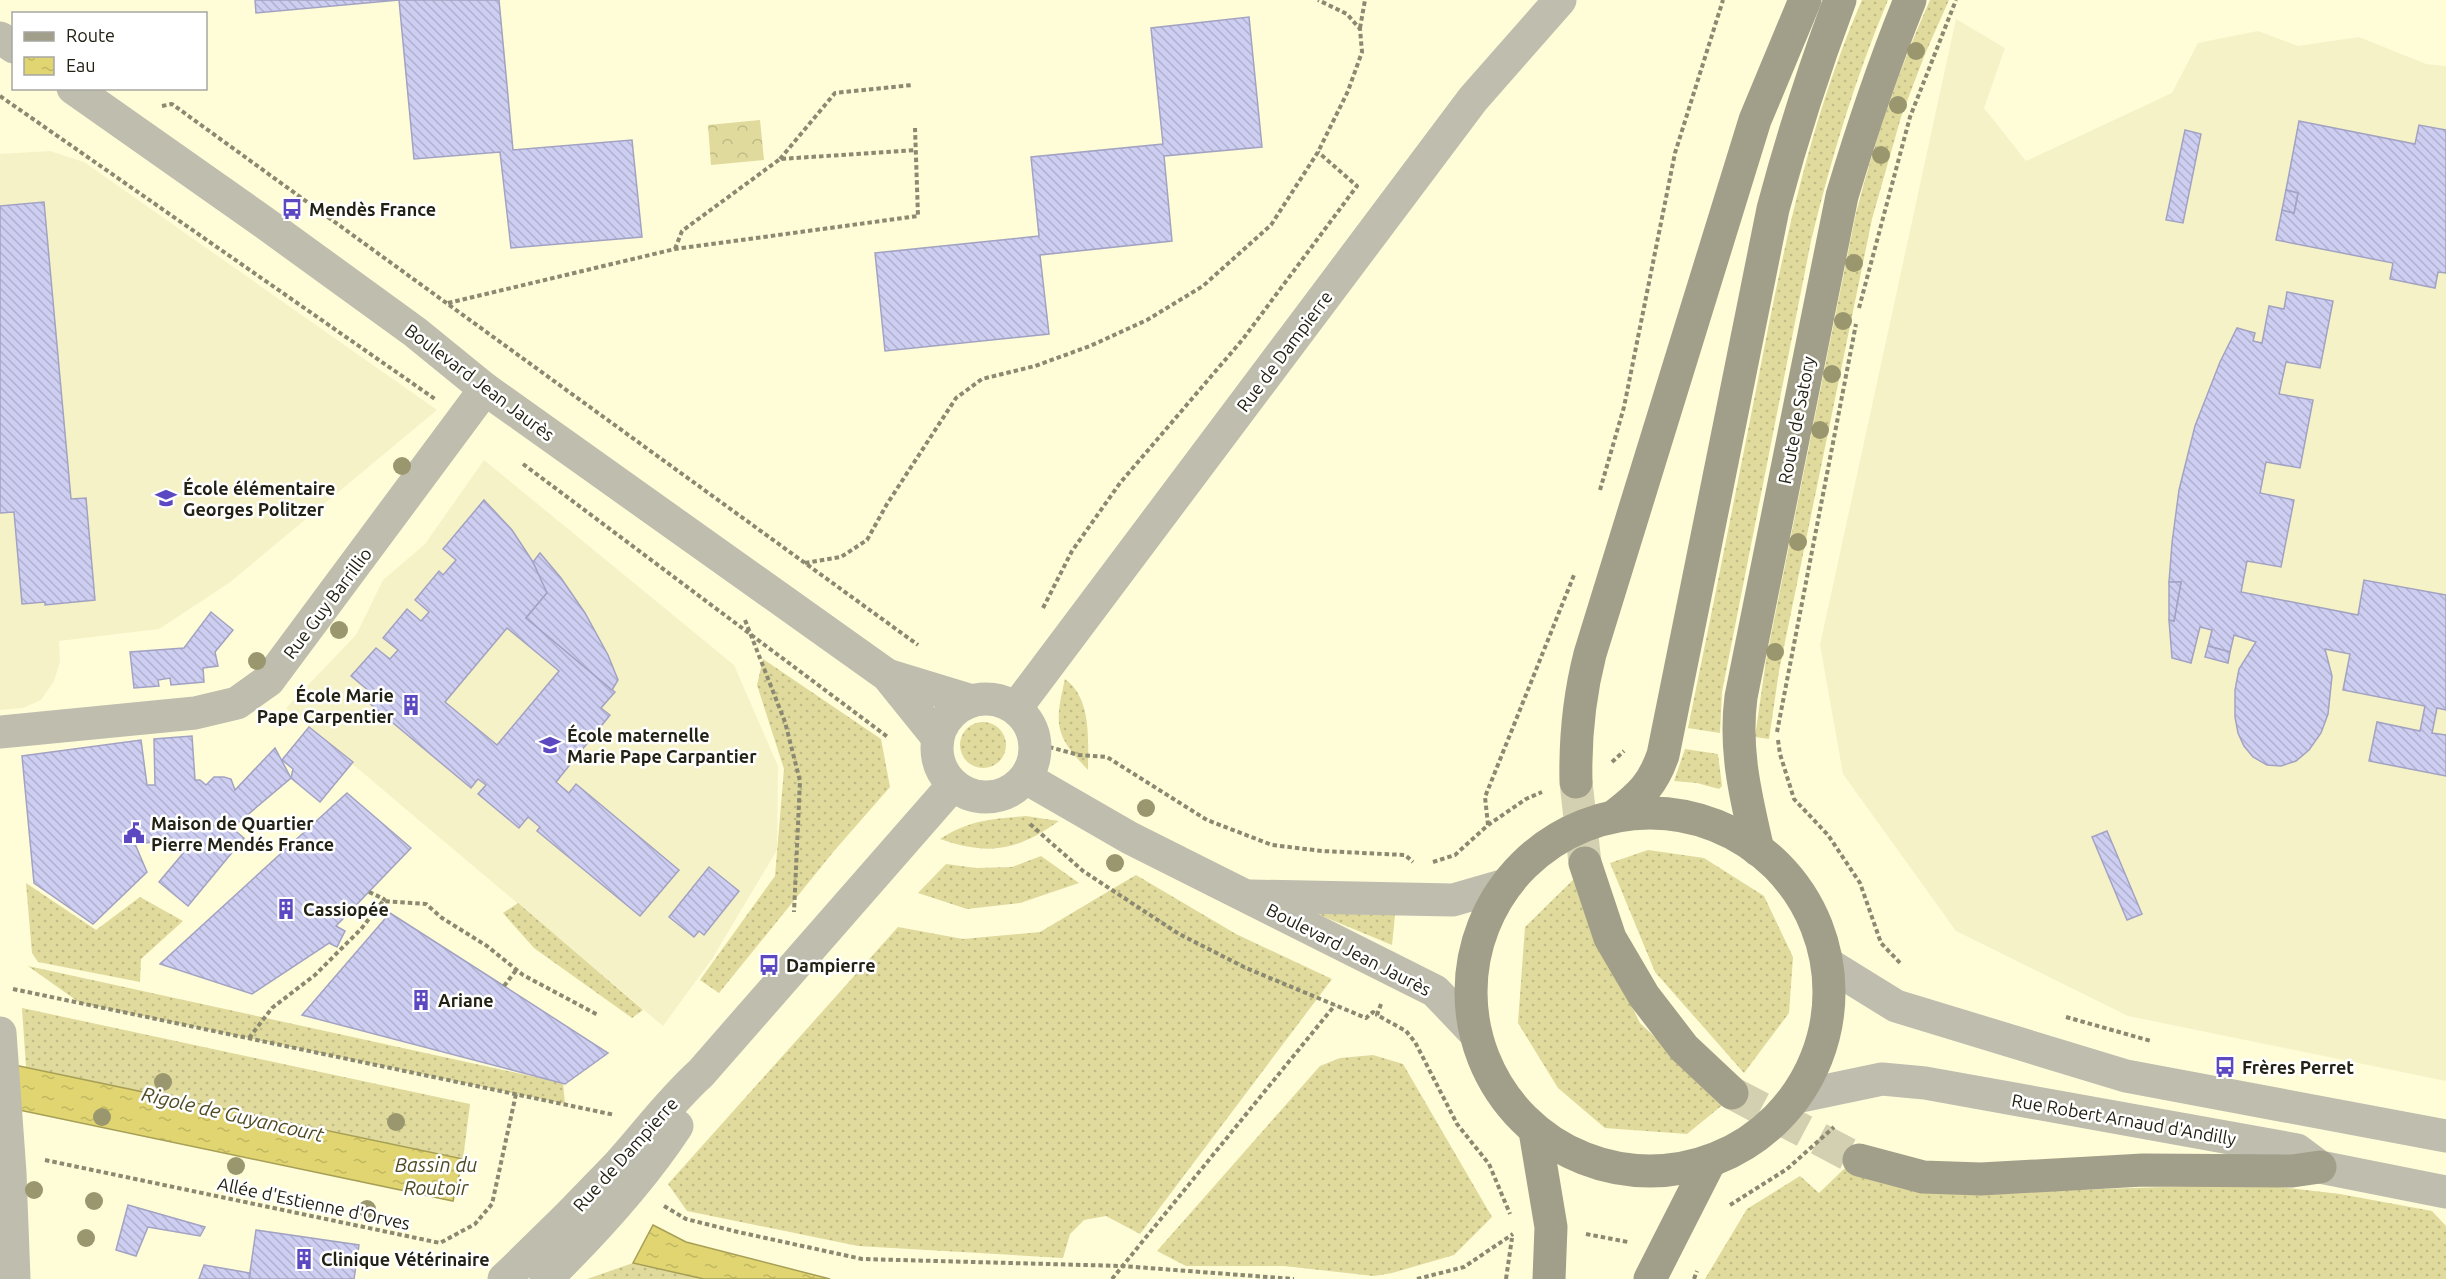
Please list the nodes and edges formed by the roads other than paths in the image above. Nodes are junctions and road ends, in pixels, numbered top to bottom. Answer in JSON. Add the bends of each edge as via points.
{"nodes":[{"id":1,"x":1560,"y":0,"type":"edge"},
{"id":2,"x":1805,"y":0,"type":"edge"},
{"id":3,"x":1840,"y":0,"type":"edge"},
{"id":4,"x":1910,"y":0,"type":"edge"},
{"id":5,"x":76,"y":90,"type":"edge"},
{"id":6,"x":485,"y":389,"type":"junction"},
{"id":7,"x":887,"y":675,"type":"junction"},
{"id":8,"x":969,"y":700,"type":"junction"},
{"id":9,"x":1016,"y":708,"type":"junction"},
{"id":10,"x":0,"y":732,"type":"edge"},
{"id":11,"x":937,"y":737,"type":"junction"},
{"id":12,"x":1026,"y":778,"type":"junction"},
{"id":13,"x":1576,"y":782,"type":"tunnel mouth"},
{"id":14,"x":953,"y":785,"type":"junction"},
{"id":15,"x":1617,"y":814,"type":"junction"},
{"id":16,"x":1758,"y":850,"type":"junction"},
{"id":17,"x":1585,"y":863,"type":"tunnel mouth"},
{"id":18,"x":1505,"y":885,"type":"junction"},
{"id":19,"x":1243,"y":896,"type":"junction"},
{"id":20,"x":1828,"y":964,"type":"junction"},
{"id":21,"x":742,"y":1026,"type":"junction"},
{"id":22,"x":0,"y":1033,"type":"edge"},
{"id":23,"x":1476,"y":1034,"type":"junction"},
{"id":24,"x":1732,"y":1093,"type":"tunnel mouth"},
{"id":25,"x":1796,"y":1097,"type":"junction"},
{"id":26,"x":1535,"y":1131,"type":"junction"},
{"id":27,"x":2446,"y":1136,"type":"edge"},
{"id":28,"x":1859,"y":1160,"type":"tunnel mouth"},
{"id":29,"x":1710,"y":1161,"type":"junction"},
{"id":30,"x":2320,"y":1167,"type":"junction"},
{"id":31,"x":2446,"y":1192,"type":"edge"},
{"id":32,"x":14,"y":1279,"type":"edge"},
{"id":33,"x":504,"y":1279,"type":"edge"},
{"id":34,"x":546,"y":1279,"type":"edge"},
{"id":35,"x":1549,"y":1279,"type":"edge"},
{"id":36,"x":1650,"y":1279,"type":"edge"}],
"edges":[{"from":1,"to":9,"type":"street","name":"Rue de Dampierre","via":[[1473,99]]},
{"from":2,"to":13,"type":"main road","via":[[1755,120],[1590,654],[1577,715]]},
{"from":3,"to":15,"type":"main road","via":[[1791,138],[1773,209],[1663,755],[1645,791]]},
{"from":4,"to":16,"type":"main road","name":"Route de Satory","via":[[1887,55],[1842,196],[1741,697],[1740,764]]},
{"from":5,"to":6,"type":"street","name":"Boulevard Jean Jaurès","via":[[415,332]]},
{"from":6,"to":7,"type":"street","name":"Boulevard Jean Jaurès"},
{"from":6,"to":10,"type":"street","name":"Rue Guy Barrillio","via":[[269,681],[237,703],[195,713]]},
{"from":7,"to":8,"type":"street","name":"Boulevard Jean Jaurès"},
{"from":7,"to":11,"type":"street","name":"Boulevard Jean Jaurès"},
{"from":8,"to":9,"type":"street","via":[[1001,700]]},
{"from":8,"to":11,"type":"street","via":[[954,709]]},
{"from":9,"to":12,"type":"street","via":[[1032,727],[1036,744],[1035,761]]},
{"from":11,"to":14,"type":"street","via":[[942,771]]},
{"from":12,"to":14,"type":"street","via":[[1013,790],[998,796],[981,797]]},
{"from":12,"to":19,"type":"street","name":"Boulevard Jean Jaurès","via":[[1130,838]]},
{"from":14,"to":21,"type":"street","name":"Rue de Dampierre"},
{"from":15,"to":16,"type":"main road","via":[[1660,812],[1688,817],[1730,832]]},
{"from":15,"to":18,"type":"main road","via":[[1561,835],[1541,848]]},
{"from":16,"to":20,"type":"main road","via":[[1777,865],[1805,901],[1816,922]]},
{"from":17,"to":24,"type":"main road","via":[[1610,938],[1644,996],[1684,1048]]},
{"from":18,"to":19,"type":"street","name":"Boulevard Jean Jaurès","via":[[1453,900]]},
{"from":18,"to":23,"type":"main road","via":[[1486,922],[1478,951],[1473,996]]},
{"from":19,"to":23,"type":"street","name":"Boulevard Jean Jaurès","via":[[1435,991]]},
{"from":20,"to":25,"type":"main road","via":[[1829,1012],[1818,1055]]},
{"from":20,"to":27,"type":"street","via":[[1896,1006],[2126,1076]]},
{"from":21,"to":33,"type":"street","name":"Rue de Dampierre","via":[[553,1232]]},
{"from":21,"to":34,"type":"street","name":"Rue de Dampierre","via":[[663,1147],[579,1247]]},
{"from":22,"to":32,"type":"street"},
{"from":23,"to":26,"type":"main road","via":[[1495,1081]]},
{"from":25,"to":29,"type":"main road","via":[[1759,1135]]},
{"from":25,"to":30,"type":"street","name":"Rue Robert Arnaud d'Andilly","via":[[1882,1079],[1925,1083],[2296,1150]]},
{"from":26,"to":29,"type":"main road","via":[[1576,1155],[1619,1167],[1662,1170]]},
{"from":26,"to":35,"type":"main road","via":[[1551,1227]]},
{"from":28,"to":30,"type":"main road","via":[[1923,1177],[1981,1179],[2143,1170],[2292,1171]]},
{"from":29,"to":36,"type":"main road"},
{"from":30,"to":31,"type":"street","name":"Rue Robert Arnaud d'Andilly"}]}
